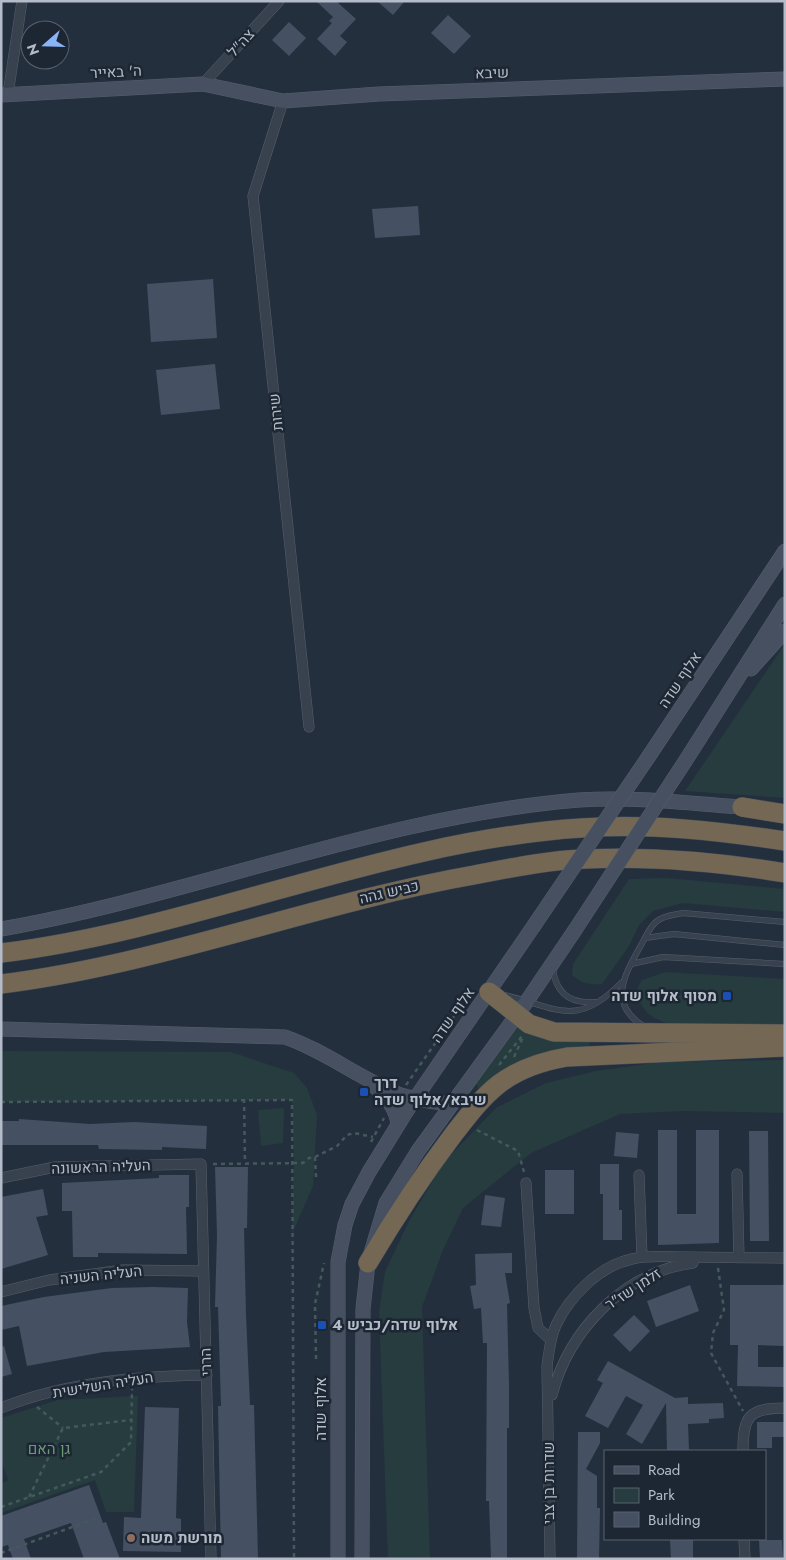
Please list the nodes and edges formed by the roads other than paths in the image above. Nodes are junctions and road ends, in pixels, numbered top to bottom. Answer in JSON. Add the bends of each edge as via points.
{"nodes":[{"id":1,"x":22,"y":1,"type":"edge"},
{"id":2,"x":279,"y":1,"type":"edge"},
{"id":3,"x":785,"y":79,"type":"edge"},
{"id":4,"x":203,"y":84,"type":"junction"},
{"id":5,"x":4,"y":95,"type":"edge"},
{"id":6,"x":283,"y":101,"type":"junction"},
{"id":7,"x":785,"y":551,"type":"edge"},
{"id":8,"x":785,"y":604,"type":"edge"},
{"id":9,"x":785,"y":631,"type":"edge"},
{"id":10,"x":724,"y":700,"type":"junction"},
{"id":11,"x":309,"y":727,"type":"dead end"},
{"id":12,"x":742,"y":807,"type":"junction"},
{"id":13,"x":785,"y":810,"type":"edge"},
{"id":14,"x":785,"y":814,"type":"edge"},
{"id":15,"x":785,"y":841,"type":"edge"},
{"id":16,"x":785,"y":873,"type":"edge"},
{"id":17,"x":785,"y":922,"type":"edge"},
{"id":18,"x":1,"y":929,"type":"edge"},
{"id":19,"x":645,"y":938,"type":"junction"},
{"id":20,"x":785,"y":945,"type":"edge"},
{"id":21,"x":1,"y":953,"type":"edge"},
{"id":22,"x":554,"y":960,"type":"junction"},
{"id":23,"x":631,"y":964,"type":"junction"},
{"id":24,"x":785,"y":964,"type":"edge"},
{"id":25,"x":622,"y":982,"type":"junction"},
{"id":26,"x":1,"y":984,"type":"edge"},
{"id":27,"x":489,"y":992,"type":"junction"},
{"id":28,"x":600,"y":1002,"type":"junction"},
{"id":29,"x":524,"y":1013,"type":"junction"},
{"id":30,"x":1,"y":1029,"type":"edge"},
{"id":31,"x":655,"y":1033,"type":"junction"},
{"id":32,"x":785,"y":1034,"type":"edge"},
{"id":33,"x":785,"y":1047,"type":"edge"},
{"id":34,"x":365,"y":1078,"type":"junction"},
{"id":35,"x":415,"y":1099,"type":"junction"},
{"id":36,"x":451,"y":1104,"type":"junction"},
{"id":37,"x":398,"y":1124,"type":"junction"},
{"id":38,"x":201,"y":1164,"type":"joint"},
{"id":39,"x":737,"y":1174,"type":"dead end"},
{"id":40,"x":639,"y":1175,"type":"dead end"},
{"id":41,"x":1,"y":1178,"type":"edge"},
{"id":42,"x":526,"y":1184,"type":"road end"},
{"id":43,"x":642,"y":1257,"type":"junction"},
{"id":44,"x":739,"y":1258,"type":"junction"},
{"id":45,"x":785,"y":1258,"type":"edge"},
{"id":46,"x":368,"y":1263,"type":"junction"},
{"id":47,"x":203,"y":1271,"type":"junction"},
{"id":48,"x":1,"y":1292,"type":"edge"},
{"id":49,"x":551,"y":1340,"type":"junction"},
{"id":50,"x":207,"y":1375,"type":"junction"},
{"id":51,"x":549,"y":1406,"type":"junction"},
{"id":52,"x":1,"y":1408,"type":"edge"},
{"id":53,"x":785,"y":1408,"type":"edge"},
{"id":54,"x":743,"y":1450,"type":"edge"},
{"id":55,"x":744,"y":1540,"type":"edge"},
{"id":56,"x":211,"y":1559,"type":"edge"},
{"id":57,"x":338,"y":1559,"type":"edge"},
{"id":58,"x":362,"y":1559,"type":"edge"},
{"id":59,"x":550,"y":1559,"type":"edge"},
{"id":60,"x":744,"y":1559,"type":"edge"}],
"edges":[{"from":1,"to":5,"type":"street"},
{"from":2,"to":4,"type":"street","name":"צה\"ל"},
{"from":3,"to":6,"type":"main road","name":"שיבא","via":[[380,94]]},
{"from":4,"to":5,"type":"main road","name":"ה' באייר"},
{"from":4,"to":6,"type":"main road","name":"שיבא"},
{"from":6,"to":11,"type":"street","name":"שירות","via":[[253,196]]},
{"from":7,"to":27,"type":"main road","name":"אלוף שדה","bridge":true},
{"from":8,"to":10,"type":"main road"},
{"from":9,"to":10,"type":"main road"},
{"from":10,"to":22,"type":"main road","bridge":true},
{"from":12,"to":13,"type":"main road"},
{"from":12,"to":14,"type":"highway"},
{"from":12,"to":18,"type":"main road","via":[[580,800],[508,809],[347,842],[105,907]]},
{"from":15,"to":21,"type":"highway","name":"כביש גהה","via":[[720,832],[632,828],[582,828],[513,836],[354,869],[111,934]]},
{"from":16,"to":26,"type":"highway","name":"כביש גהה","via":[[718,862],[678,860],[584,858],[550,862],[433,882],[361,899],[118,964]]},
{"from":17,"to":19,"type":"lane","via":[[683,913],[659,920]]},
{"from":19,"to":20,"type":"lane","via":[[674,934]]},
{"from":19,"to":23,"type":"lane"},
{"from":22,"to":28,"type":"lane","via":[[555,980],[566,997],[587,1003]]},
{"from":22,"to":29,"type":"main road"},
{"from":23,"to":24,"type":"lane","via":[[663,957]]},
{"from":23,"to":25,"type":"lane"},
{"from":25,"to":28,"type":"lane"},
{"from":25,"to":31,"type":"lane","via":[[624,1006],[636,1021]]},
{"from":27,"to":29,"type":"highway"},
{"from":27,"to":35,"type":"main road","name":"אלוף שדה"},
{"from":28,"to":29,"type":"lane","via":[[578,1011]]},
{"from":29,"to":31,"type":"highway","via":[[543,1030]]},
{"from":29,"to":36,"type":"main road"},
{"from":30,"to":34,"type":"main road","via":[[285,1037],[307,1044]]},
{"from":31,"to":32,"type":"highway"},
{"from":33,"to":46,"type":"highway","via":[[567,1057],[523,1070],[478,1104],[440,1151]]},
{"from":34,"to":35,"type":"main road"},
{"from":34,"to":37,"type":"main road","via":[[392,1104]]},
{"from":35,"to":36,"type":"main road"},
{"from":35,"to":37,"type":"main road","name":"אלוף שדה"},
{"from":36,"to":46,"type":"main road","via":[[386,1203]]},
{"from":37,"to":57,"type":"main road","name":"אלוף שדה","via":[[352,1204],[338,1262]]},
{"from":38,"to":41,"type":"street","name":"העליה הראשונה","via":[[56,1167]]},
{"from":38,"to":47,"type":"street","name":"הררי"},
{"from":39,"to":44,"type":"street"},
{"from":40,"to":43,"type":"street"},
{"from":42,"to":49,"type":"street","via":[[534,1308],[538,1328]]},
{"from":43,"to":44,"type":"street","name":"זלמן שז\"ר"},
{"from":43,"to":49,"type":"street","name":"זלמן שז\"ר","via":[[614,1265],[596,1276],[568,1306]]},
{"from":44,"to":45,"type":"street","name":"זלמן שז\"ר"},
{"from":44,"to":51,"type":"street","name":"זלמן שז\"ר","via":[[665,1268],[616,1297],[578,1335],[561,1367]]},
{"from":46,"to":58,"type":"main road","via":[[363,1309]]},
{"from":47,"to":48,"type":"street","name":"העליה השניה","via":[[122,1270],[49,1280]]},
{"from":47,"to":50,"type":"street","name":"הררי"},
{"from":49,"to":51,"type":"street","name":"זלמן שז\"ר","via":[[547,1366]]},
{"from":50,"to":52,"type":"street","name":"העליה השלישית","via":[[132,1378],[81,1386]]},
{"from":50,"to":56,"type":"street","name":"הררי"},
{"from":51,"to":59,"type":"street","name":"שדרות בן צבי"},
{"from":53,"to":54,"type":"street","via":[[761,1409],[747,1418]]},
{"from":55,"to":60,"type":"street"}]}
